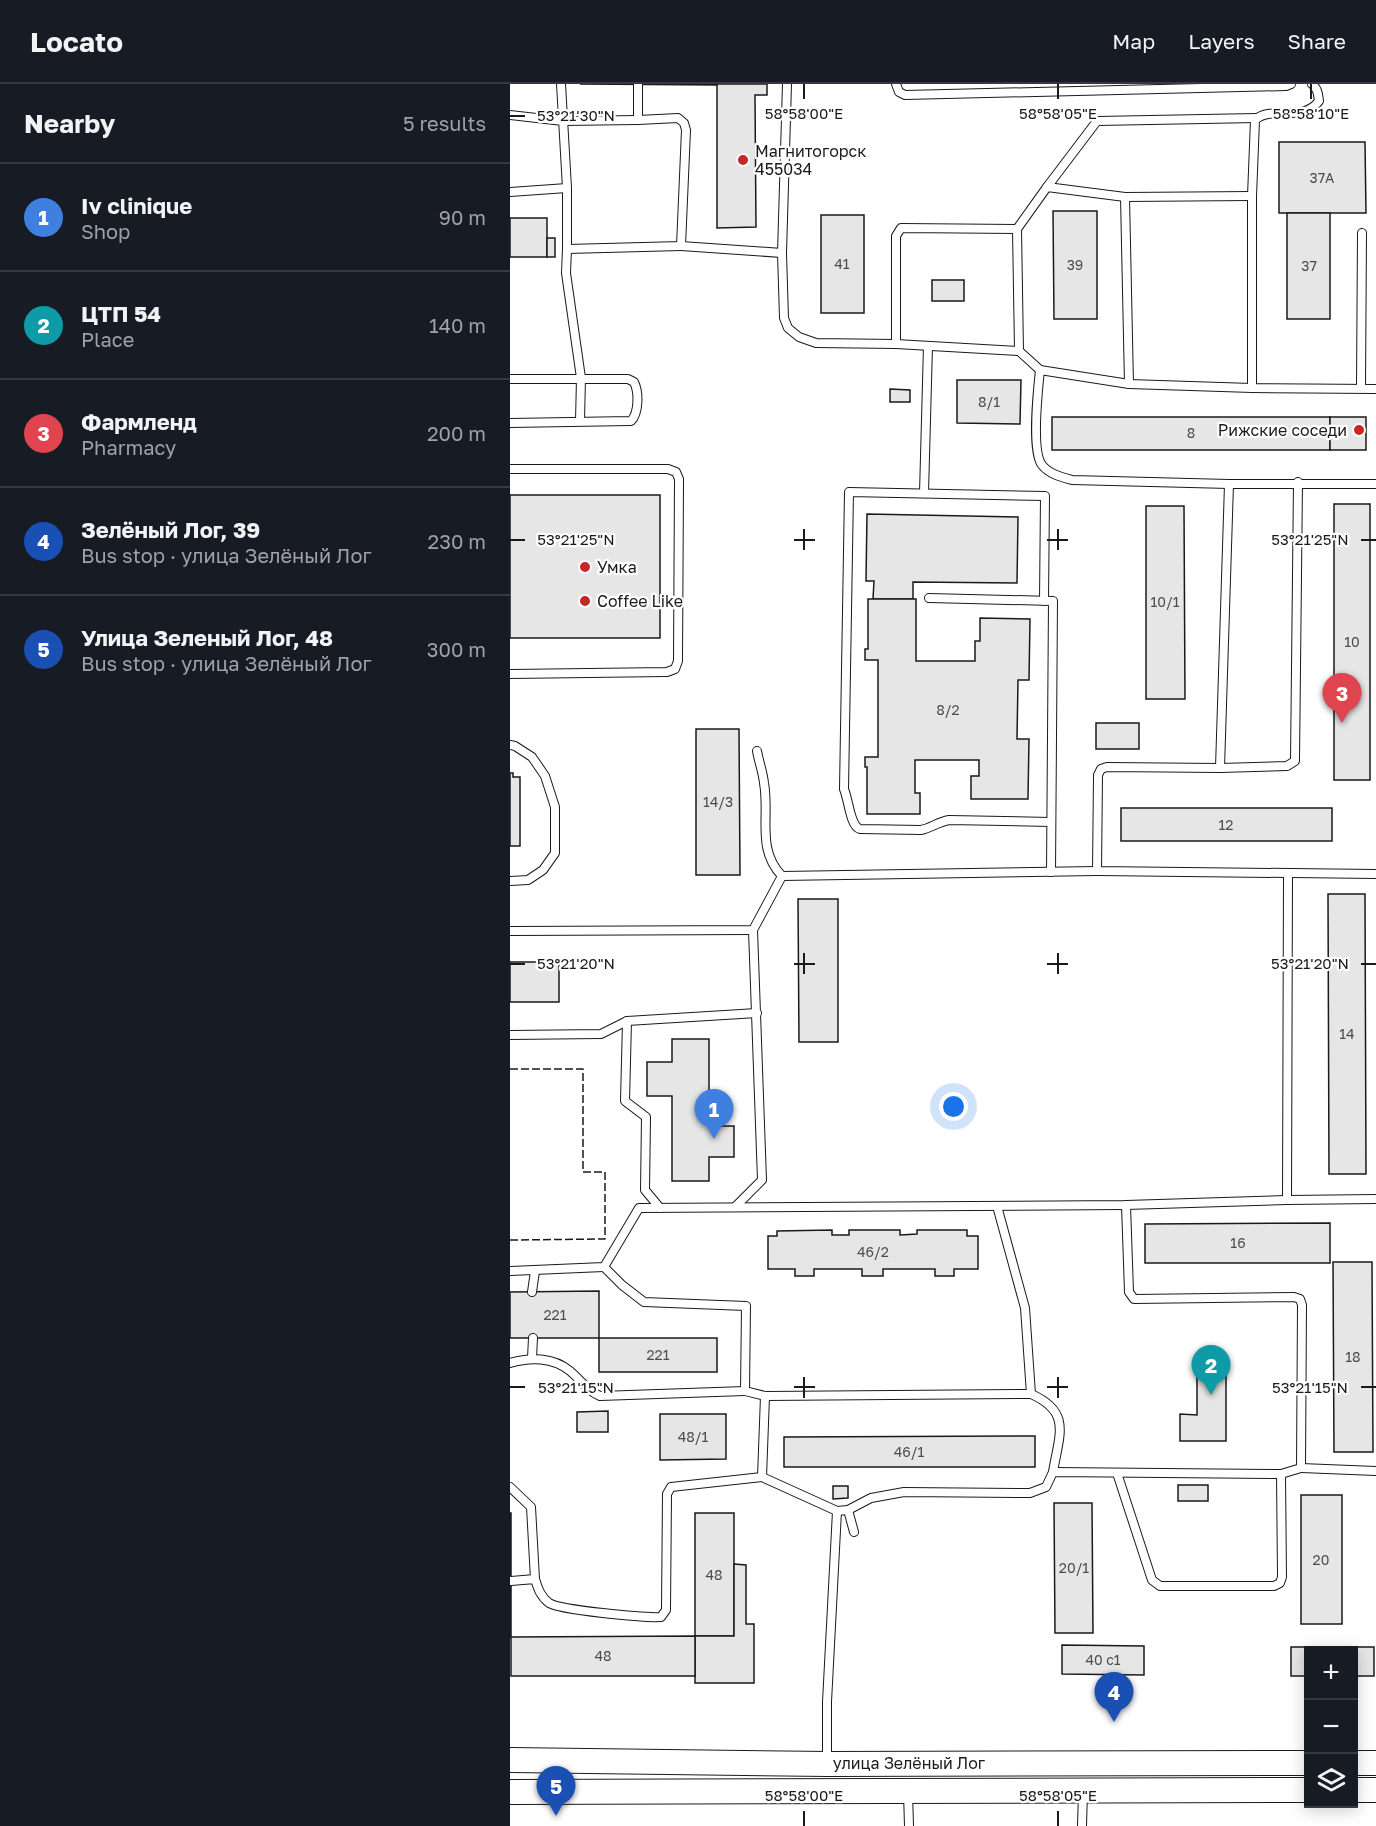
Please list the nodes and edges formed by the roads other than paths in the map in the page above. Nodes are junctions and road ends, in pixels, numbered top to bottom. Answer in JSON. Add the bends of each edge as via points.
{"nodes":[{"id":1,"x":561,"y":84,"type":"edge"},
{"id":2,"x":787,"y":84,"type":"edge"},
{"id":3,"x":896,"y":84,"type":"edge"},
{"id":4,"x":1291,"y":84,"type":"edge"},
{"id":5,"x":1312,"y":84,"type":"edge"},
{"id":6,"x":638,"y":85,"type":"edge"},
{"id":7,"x":510,"y":115,"type":"edge"},
{"id":8,"x":1257,"y":118,"type":"junction"},
{"id":9,"x":638,"y":120,"type":"junction"},
{"id":10,"x":563,"y":121,"type":"junction"},
{"id":11,"x":1047,"y":187,"type":"junction"},
{"id":12,"x":567,"y":188,"type":"junction"},
{"id":13,"x":510,"y":192,"type":"edge"},
{"id":14,"x":1252,"y":196,"type":"junction"},
{"id":15,"x":1125,"y":197,"type":"junction"},
{"id":16,"x":1017,"y":229,"type":"junction"},
{"id":17,"x":1362,"y":233,"type":"dead end"},
{"id":18,"x":681,"y":246,"type":"junction"},
{"id":19,"x":567,"y":249,"type":"junction"},
{"id":20,"x":782,"y":253,"type":"junction"},
{"id":21,"x":896,"y":344,"type":"junction"},
{"id":22,"x":928,"y":346,"type":"junction"},
{"id":23,"x":1019,"y":351,"type":"junction"},
{"id":24,"x":1040,"y":370,"type":"junction"},
{"id":25,"x":581,"y":378,"type":"junction"},
{"id":26,"x":510,"y":379,"type":"edge"},
{"id":27,"x":1129,"y":384,"type":"junction"},
{"id":28,"x":1361,"y":387,"type":"junction"},
{"id":29,"x":1252,"y":388,"type":"junction"},
{"id":30,"x":1376,"y":389,"type":"edge"},
{"id":31,"x":580,"y":421,"type":"junction"},
{"id":32,"x":510,"y":423,"type":"edge"},
{"id":33,"x":510,"y":469,"type":"edge"},
{"id":34,"x":1298,"y":482,"type":"junction"},
{"id":35,"x":1229,"y":484,"type":"junction"},
{"id":36,"x":1376,"y":484,"type":"edge"},
{"id":37,"x":924,"y":493,"type":"junction"},
{"id":38,"x":929,"y":598,"type":"dead end"},
{"id":39,"x":1044,"y":602,"type":"junction"},
{"id":40,"x":510,"y":674,"type":"edge"},
{"id":41,"x":510,"y":745,"type":"edge"},
{"id":42,"x":757,"y":751,"type":"dead end"},
{"id":43,"x":1220,"y":768,"type":"junction"},
{"id":44,"x":1051,"y":822,"type":"junction"},
{"id":45,"x":1097,"y":871,"type":"junction"},
{"id":46,"x":1051,"y":872,"type":"junction"},
{"id":47,"x":1288,"y":874,"type":"junction"},
{"id":48,"x":1376,"y":874,"type":"edge"},
{"id":49,"x":782,"y":876,"type":"junction"},
{"id":50,"x":510,"y":880,"type":"edge"},
{"id":51,"x":753,"y":930,"type":"junction"},
{"id":52,"x":510,"y":932,"type":"edge"},
{"id":53,"x":757,"y":1013,"type":"junction"},
{"id":54,"x":627,"y":1021,"type":"junction"},
{"id":55,"x":510,"y":1035,"type":"edge"},
{"id":56,"x":1376,"y":1199,"type":"edge"},
{"id":57,"x":1287,"y":1200,"type":"junction"},
{"id":58,"x":1126,"y":1204,"type":"junction"},
{"id":59,"x":997,"y":1206,"type":"junction"},
{"id":60,"x":735,"y":1207,"type":"junction"},
{"id":61,"x":660,"y":1208,"type":"junction"},
{"id":62,"x":604,"y":1267,"type":"junction"},
{"id":63,"x":510,"y":1271,"type":"edge"},
{"id":64,"x":535,"y":1271,"type":"junction"},
{"id":65,"x":532,"y":1292,"type":"dead end"},
{"id":66,"x":533,"y":1338,"type":"dead end"},
{"id":67,"x":532,"y":1358,"type":"junction"},
{"id":68,"x":510,"y":1363,"type":"edge"},
{"id":69,"x":745,"y":1391,"type":"junction"},
{"id":70,"x":1031,"y":1394,"type":"junction"},
{"id":71,"x":765,"y":1396,"type":"junction"},
{"id":72,"x":1301,"y":1468,"type":"junction"},
{"id":73,"x":1376,"y":1471,"type":"edge"},
{"id":74,"x":1053,"y":1472,"type":"junction"},
{"id":75,"x":1117,"y":1473,"type":"junction"},
{"id":76,"x":1281,"y":1474,"type":"junction"},
{"id":77,"x":762,"y":1477,"type":"junction"},
{"id":78,"x":510,"y":1487,"type":"edge"},
{"id":79,"x":848,"y":1510,"type":"junction"},
{"id":80,"x":837,"y":1511,"type":"junction"},
{"id":81,"x":854,"y":1532,"type":"dead end"},
{"id":82,"x":535,"y":1579,"type":"junction"},
{"id":83,"x":511,"y":1581,"type":"edge"},
{"id":84,"x":510,"y":1760,"type":"edge"},
{"id":85,"x":1376,"y":1762,"type":"edge"},
{"id":86,"x":1304,"y":1763,"type":"edge"},
{"id":87,"x":1358,"y":1763,"type":"edge"},
{"id":88,"x":828,"y":1764,"type":"junction"},
{"id":89,"x":1304,"y":1790,"type":"edge"},
{"id":90,"x":1358,"y":1790,"type":"edge"},
{"id":91,"x":1376,"y":1790,"type":"edge"},
{"id":92,"x":908,"y":1791,"type":"junction"},
{"id":93,"x":1083,"y":1791,"type":"junction"},
{"id":94,"x":510,"y":1792,"type":"edge"},
{"id":95,"x":909,"y":1826,"type":"edge"},
{"id":96,"x":1082,"y":1826,"type":"edge"}],
"edges":[{"from":1,"to":10,"type":"lane"},
{"from":2,"to":20,"type":"lane"},
{"from":3,"to":4,"type":"lane","via":[[904,94]]},
{"from":5,"to":8,"type":"lane","via":[[1317,88],[1319,101],[1315,107]]},
{"from":6,"to":9,"type":"lane"},
{"from":7,"to":10,"type":"lane"},
{"from":8,"to":11,"type":"lane","via":[[1097,121]]},
{"from":8,"to":14,"type":"lane"},
{"from":9,"to":10,"type":"lane"},
{"from":9,"to":18,"type":"lane","via":[[678,118],[684,123]]},
{"from":10,"to":12,"type":"lane"},
{"from":11,"to":15,"type":"lane"},
{"from":11,"to":16,"type":"lane"},
{"from":12,"to":13,"type":"lane"},
{"from":12,"to":19,"type":"lane"},
{"from":14,"to":15,"type":"lane"},
{"from":14,"to":29,"type":"lane"},
{"from":15,"to":27,"type":"lane"},
{"from":16,"to":21,"type":"lane","via":[[898,230]]},
{"from":16,"to":23,"type":"lane"},
{"from":17,"to":28,"type":"lane"},
{"from":18,"to":19,"type":"lane"},
{"from":18,"to":20,"type":"lane"},
{"from":19,"to":25,"type":"lane","via":[[566,273]]},
{"from":20,"to":21,"type":"lane","via":[[784,318],[799,338],[816,343]]},
{"from":21,"to":22,"type":"lane"},
{"from":22,"to":23,"type":"lane"},
{"from":22,"to":37,"type":"lane"},
{"from":23,"to":24,"type":"lane"},
{"from":24,"to":27,"type":"lane"},
{"from":24,"to":35,"type":"lane","via":[[1037,456],[1055,475],[1072,480]]},
{"from":25,"to":26,"type":"lane"},
{"from":25,"to":31,"type":"lane"},
{"from":25,"to":31,"type":"lane","via":[[632,380],[636,387],[636,413],[628,421]]},
{"from":27,"to":29,"type":"lane"},
{"from":28,"to":29,"type":"lane"},
{"from":28,"to":30,"type":"lane"},
{"from":31,"to":32,"type":"lane"},
{"from":33,"to":40,"type":"lane","via":[[668,469],[676,472],[679,479],[675,669]]},
{"from":34,"to":35,"type":"lane"},
{"from":34,"to":36,"type":"lane"},
{"from":34,"to":43,"type":"lane","via":[[1295,761],[1287,766]]},
{"from":35,"to":43,"type":"lane"},
{"from":37,"to":39,"type":"lane","via":[[1045,496]]},
{"from":37,"to":44,"type":"lane","via":[[849,492],[844,789],[853,823],[860,830],[921,830],[949,820]]},
{"from":38,"to":39,"type":"lane"},
{"from":39,"to":44,"type":"lane","via":[[1053,602]]},
{"from":41,"to":50,"type":"lane","via":[[532,756],[545,776],[555,807],[555,853],[543,870],[528,880]]},
{"from":42,"to":49,"type":"lane","via":[[765,784],[767,854]]},
{"from":43,"to":45,"type":"lane","via":[[1101,769]]},
{"from":44,"to":46,"type":"lane"},
{"from":45,"to":46,"type":"lane"},
{"from":45,"to":47,"type":"lane"},
{"from":46,"to":49,"type":"lane"},
{"from":47,"to":48,"type":"lane"},
{"from":47,"to":57,"type":"lane"},
{"from":49,"to":51,"type":"lane"},
{"from":51,"to":52,"type":"lane"},
{"from":51,"to":53,"type":"lane"},
{"from":53,"to":54,"type":"lane"},
{"from":53,"to":60,"type":"lane","via":[[762,1180]]},
{"from":54,"to":55,"type":"lane","via":[[602,1034]]},
{"from":54,"to":61,"type":"lane","via":[[625,1101],[646,1117],[645,1191]]},
{"from":56,"to":57,"type":"lane"},
{"from":57,"to":58,"type":"lane"},
{"from":58,"to":59,"type":"lane"},
{"from":58,"to":72,"type":"lane","via":[[1132,1298],[1294,1297],[1302,1302]]},
{"from":59,"to":60,"type":"lane"},
{"from":59,"to":70,"type":"lane","via":[[1024,1308]]},
{"from":60,"to":61,"type":"lane"},
{"from":61,"to":62,"type":"lane","via":[[639,1208]]},
{"from":62,"to":64,"type":"lane"},
{"from":62,"to":69,"type":"lane","via":[[644,1302],[746,1306]]},
{"from":63,"to":64,"type":"lane"},
{"from":64,"to":65,"type":"lane"},
{"from":66,"to":67,"type":"lane"},
{"from":67,"to":68,"type":"lane"},
{"from":67,"to":69,"type":"lane","via":[[569,1370],[600,1396]]},
{"from":69,"to":71,"type":"lane"},
{"from":70,"to":71,"type":"lane"},
{"from":70,"to":74,"type":"lane","via":[[1046,1401],[1059,1418]]},
{"from":71,"to":77,"type":"lane"},
{"from":72,"to":73,"type":"lane"},
{"from":72,"to":76,"type":"lane"},
{"from":74,"to":75,"type":"lane"},
{"from":74,"to":79,"type":"lane","via":[[1046,1487],[1030,1493],[904,1492],[871,1498]]},
{"from":75,"to":76,"type":"lane"},
{"from":75,"to":76,"type":"lane","via":[[1152,1580],[1160,1586],[1280,1583]]},
{"from":77,"to":80,"type":"lane"},
{"from":77,"to":82,"type":"lane","via":[[669,1488],[666,1610],[661,1617],[550,1604],[540,1594]]},
{"from":78,"to":82,"type":"lane","via":[[531,1509]]},
{"from":79,"to":80,"type":"lane"},
{"from":79,"to":81,"type":"lane"},
{"from":80,"to":88,"type":"lane","via":[[827,1702]]},
{"from":82,"to":83,"type":"lane"},
{"from":84,"to":88,"type":"main road","name":"улица Зелёный Лог"},
{"from":85,"to":87,"type":"main road"},
{"from":86,"to":88,"type":"main road","name":"улица Зелёный Лог"},
{"from":89,"to":93,"type":"main road","name":"улица Зелёный Лог"},
{"from":90,"to":91,"type":"main road"},
{"from":92,"to":93,"type":"main road","name":"улица Зелёный Лог"},
{"from":92,"to":94,"type":"main road","name":"улица Зелёный Лог"},
{"from":92,"to":95,"type":"lane"},
{"from":93,"to":96,"type":"lane"}]}
